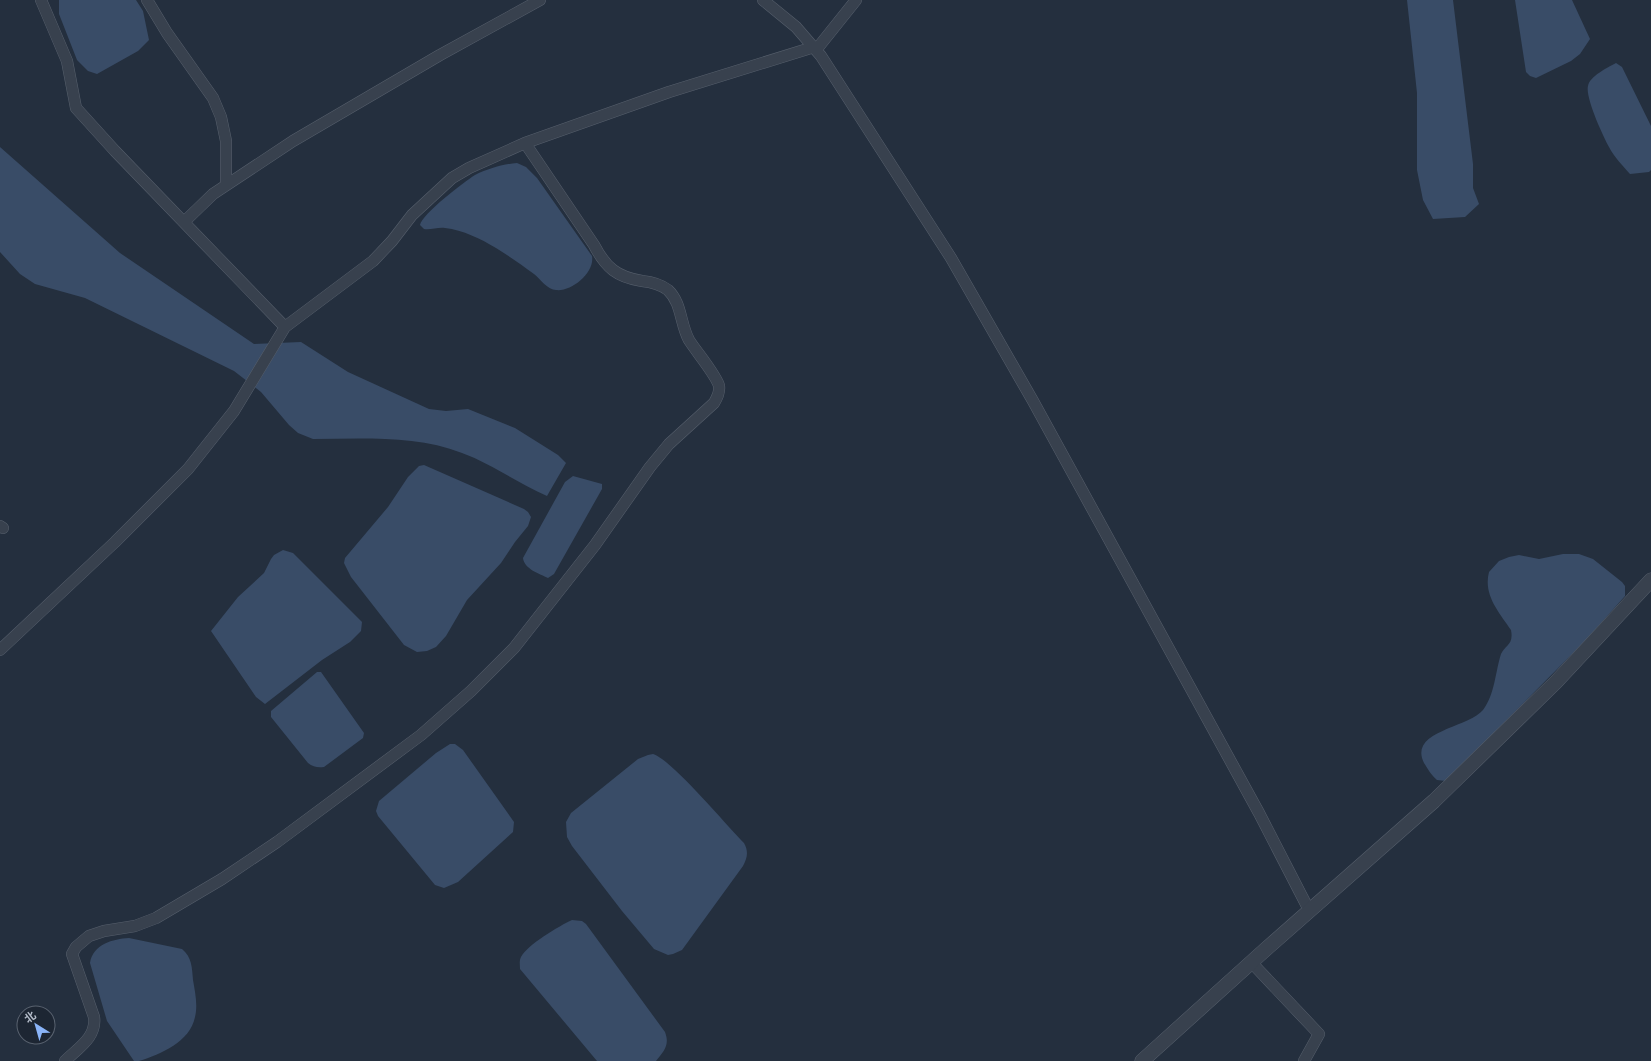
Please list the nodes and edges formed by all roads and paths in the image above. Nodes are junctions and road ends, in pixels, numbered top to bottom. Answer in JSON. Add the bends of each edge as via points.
{"nodes":[{"id":1,"x":41,"y":0,"type":"edge"},
{"id":2,"x":147,"y":0,"type":"edge"},
{"id":3,"x":540,"y":0,"type":"edge"},
{"id":4,"x":763,"y":0,"type":"edge"},
{"id":5,"x":856,"y":0,"type":"edge"},
{"id":6,"x":815,"y":49,"type":"junction"},
{"id":7,"x":525,"y":143,"type":"junction"},
{"id":8,"x":226,"y":185,"type":"junction"},
{"id":9,"x":184,"y":222,"type":"junction"},
{"id":10,"x":285,"y":328,"type":"junction"},
{"id":11,"x":1651,"y":580,"type":"edge"},
{"id":12,"x":0,"y":650,"type":"edge"},
{"id":13,"x":1310,"y":910,"type":"junction"},
{"id":14,"x":1251,"y":962,"type":"junction"},
{"id":15,"x":65,"y":1061,"type":"edge"},
{"id":16,"x":1142,"y":1061,"type":"edge"},
{"id":17,"x":1304,"y":1061,"type":"edge"}],
"edges":[{"from":1,"to":9,"type":"street","via":[[67,61],[76,108]]},
{"from":2,"to":8,"type":"street","via":[[212,98],[221,117],[226,140]]},
{"from":3,"to":8,"type":"street","via":[[293,141]]},
{"from":4,"to":6,"type":"street","via":[[796,27]]},
{"from":5,"to":6,"type":"street"},
{"from":6,"to":7,"type":"street","via":[[669,92]]},
{"from":6,"to":13,"type":"street","via":[[849,98],[963,279],[1166,641]]},
{"from":7,"to":10,"type":"street","via":[[452,178],[412,215],[373,261]]},
{"from":7,"to":15,"type":"street","via":[[604,262],[614,272],[632,280],[655,283],[672,294],[688,339],[718,384],[714,403],[670,444],[650,467],[595,545],[514,648],[421,735],[277,842],[216,883],[156,918],[135,926],[96,933],[79,944],[72,954],[95,1025],[91,1035]]},
{"from":8,"to":9,"type":"street"},
{"from":9,"to":10,"type":"street"},
{"from":10,"to":12,"type":"street","via":[[234,411],[188,469]]},
{"from":11,"to":13,"type":"street","via":[[1594,643],[1476,761]]},
{"from":13,"to":14,"type":"street"},
{"from":14,"to":16,"type":"street"},
{"from":14,"to":17,"type":"street","via":[[1319,1034]]}]}
